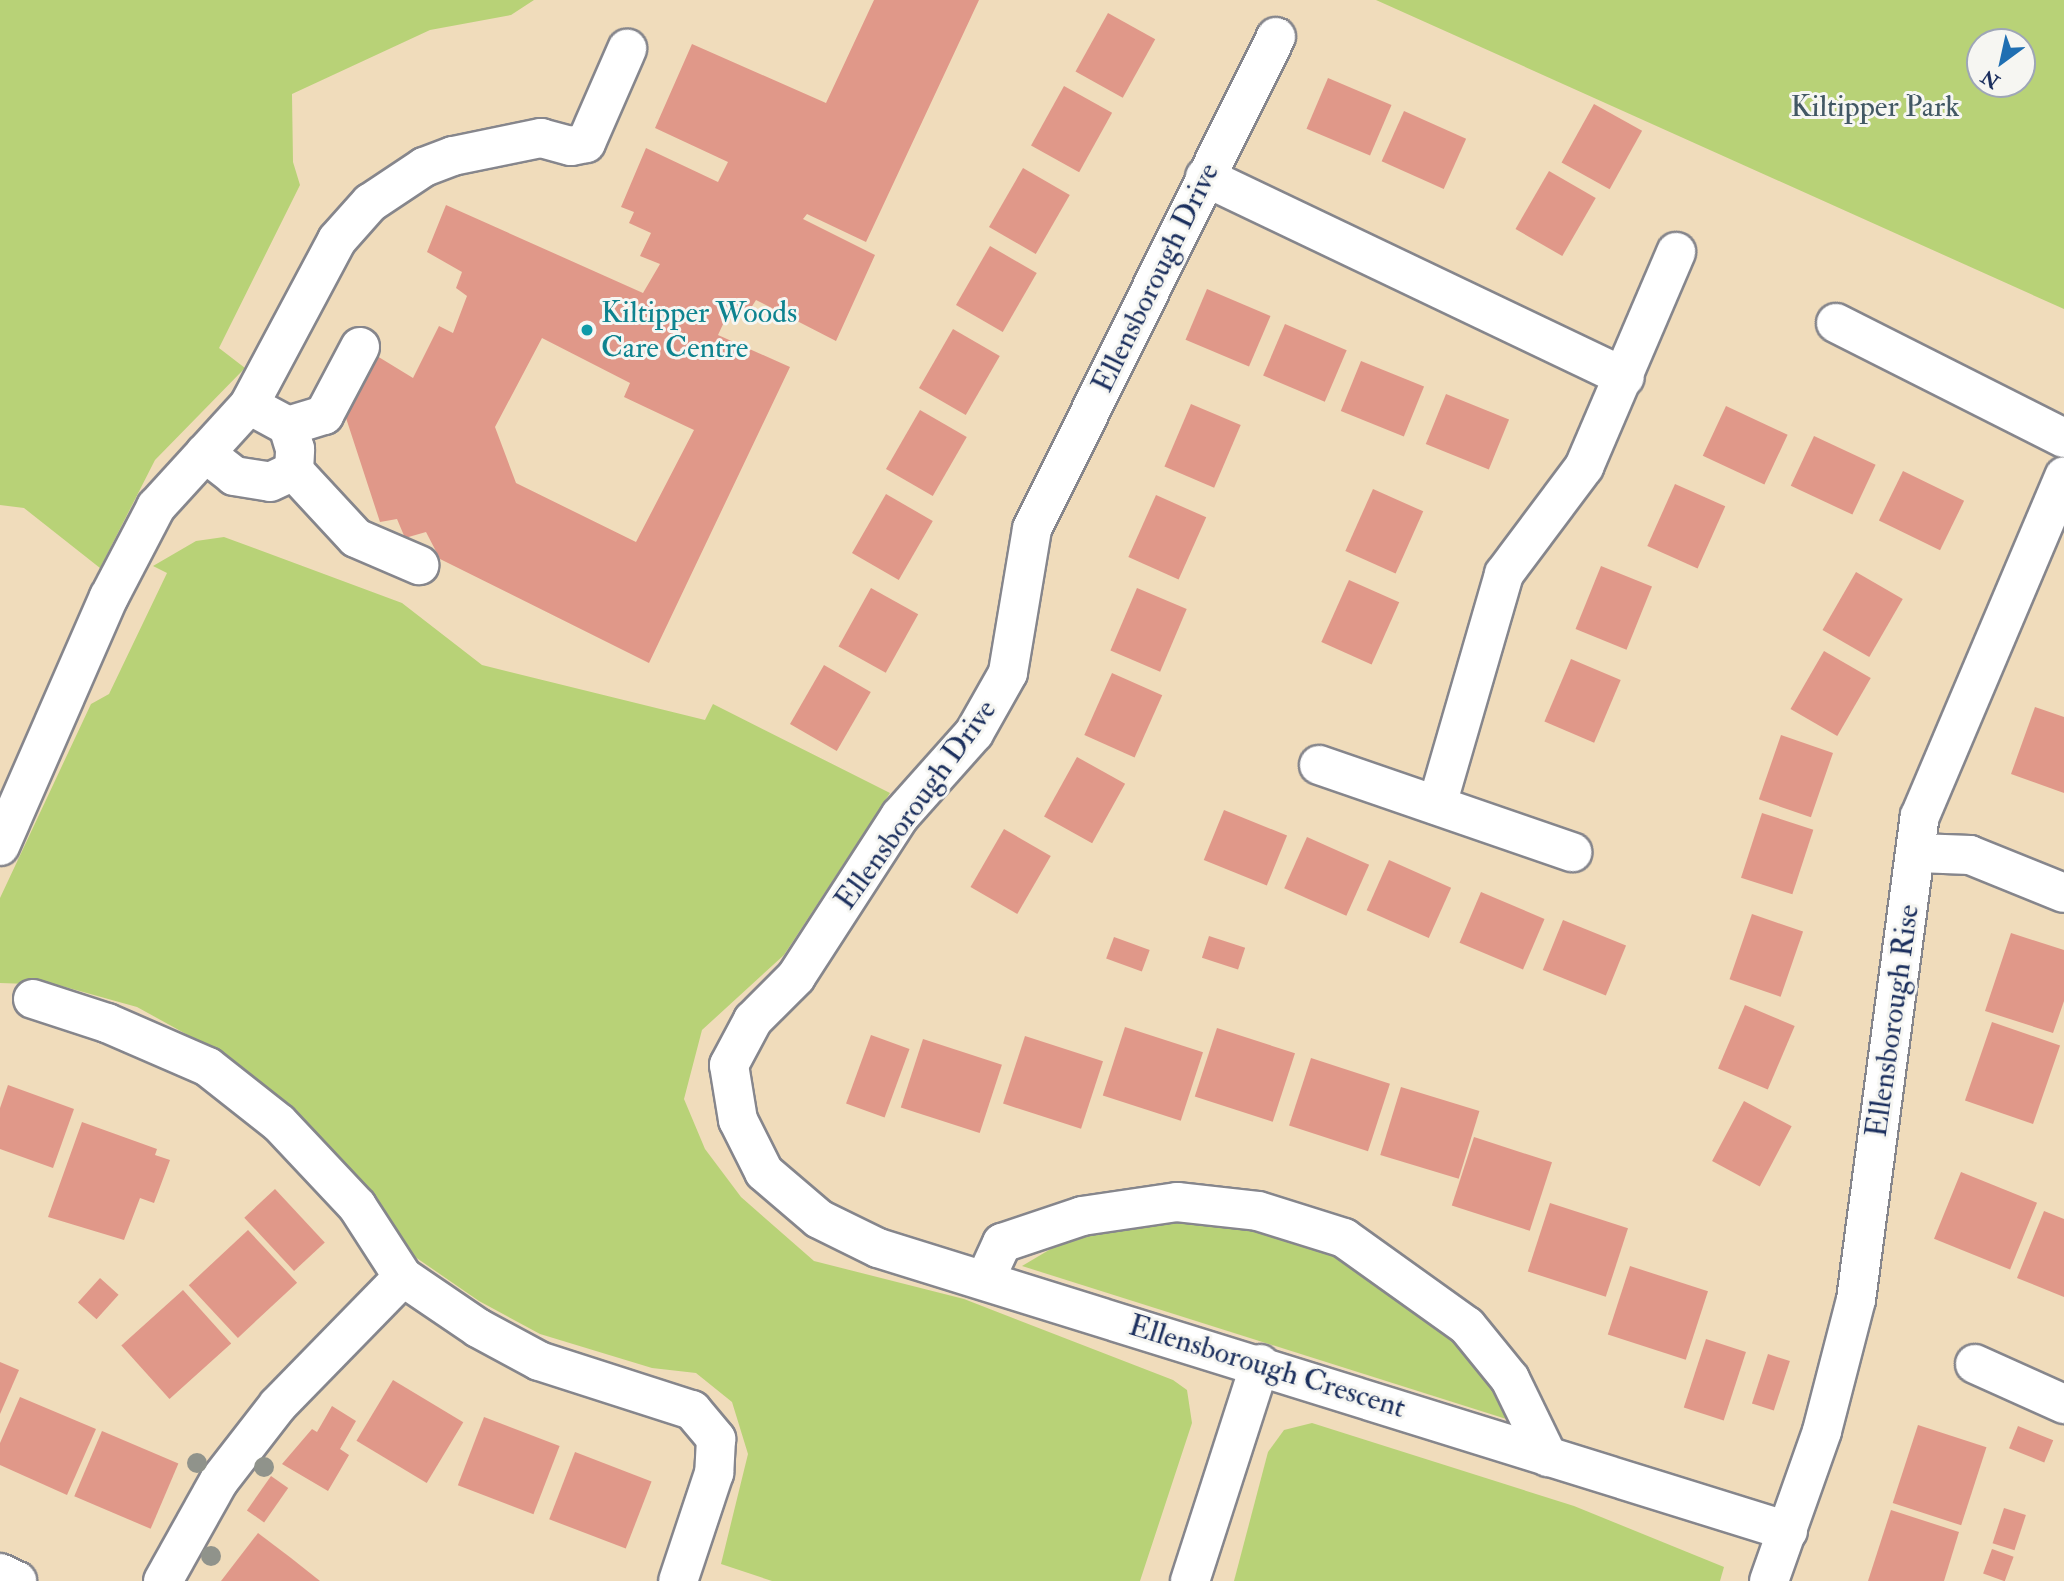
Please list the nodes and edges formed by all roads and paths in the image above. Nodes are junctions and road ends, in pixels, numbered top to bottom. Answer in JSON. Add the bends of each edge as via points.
{"nodes":[{"id":1,"x":1276,"y":37,"type":"dead end"},
{"id":2,"x":626,"y":49,"type":"dead end"},
{"id":3,"x":1205,"y":177,"type":"junction"},
{"id":4,"x":1676,"y":252,"type":"dead end"},
{"id":5,"x":1836,"y":323,"type":"dead end"},
{"id":6,"x":360,"y":347,"type":"dead end"},
{"id":7,"x":1625,"y":377,"type":"junction"},
{"id":8,"x":249,"y":405,"type":"junction"},
{"id":9,"x":288,"y":426,"type":"junction"},
{"id":10,"x":2064,"y":438,"type":"edge"},
{"id":11,"x":205,"y":453,"type":"junction"},
{"id":12,"x":294,"y":471,"type":"junction"},
{"id":13,"x":2064,"y":476,"type":"edge"},
{"id":14,"x":419,"y":565,"type":"dead end"},
{"id":15,"x":1319,"y":765,"type":"dead end"},
{"id":16,"x":1437,"y":805,"type":"junction"},
{"id":17,"x":0,"y":846,"type":"edge"},
{"id":18,"x":1572,"y":852,"type":"dead end"},
{"id":19,"x":1918,"y":853,"type":"junction"},
{"id":20,"x":2064,"y":893,"type":"edge"},
{"id":21,"x":33,"y":999,"type":"dead end"},
{"id":22,"x":764,"y":1172,"type":"joint"},
{"id":23,"x":403,"y":1278,"type":"junction"},
{"id":24,"x":985,"y":1280,"type":"junction"},
{"id":25,"x":1260,"y":1364,"type":"junction"},
{"id":26,"x":1975,"y":1364,"type":"dead end"},
{"id":27,"x":2064,"y":1404,"type":"edge"},
{"id":28,"x":1548,"y":1457,"type":"junction"},
{"id":29,"x":1788,"y":1531,"type":"junction"},
{"id":30,"x":0,"y":1573,"type":"edge"},
{"id":31,"x":17,"y":1581,"type":"edge"},
{"id":32,"x":163,"y":1581,"type":"edge"},
{"id":33,"x":678,"y":1581,"type":"edge"},
{"id":34,"x":1190,"y":1581,"type":"edge"},
{"id":35,"x":1769,"y":1581,"type":"edge"}],
"edges":[{"from":1,"to":3,"type":"street","name":"Ellensborough Drive"},
{"from":2,"to":8,"type":"street","via":[[586,143],[571,146],[541,138],[453,156],[424,167],[370,203],[337,240]]},
{"from":3,"to":7,"type":"street"},
{"from":3,"to":22,"type":"street","name":"Ellensborough Drive","via":[[1032,529],[1008,673],[974,733],[900,817],[796,977],[753,1020],[729,1065],[738,1120]]},
{"from":4,"to":7,"type":"street"},
{"from":5,"to":10,"type":"street"},
{"from":6,"to":9,"type":"street","via":[[324,415]]},
{"from":7,"to":16,"type":"street","via":[[1584,467],[1504,574]]},
{"from":8,"to":9,"type":"street"},
{"from":8,"to":11,"type":"street"},
{"from":9,"to":12,"type":"street","via":[[295,449]]},
{"from":11,"to":12,"type":"street","via":[[234,476],[270,482]]},
{"from":11,"to":17,"type":"street","via":[[150,519],[109,597]]},
{"from":12,"to":14,"type":"street","via":[[356,538]]},
{"from":13,"to":19,"type":"street","name":"Ellensborough Rise","via":[[1920,816]]},
{"from":15,"to":16,"type":"street"},
{"from":16,"to":18,"type":"street"},
{"from":19,"to":20,"type":"street","via":[[1970,855]]},
{"from":19,"to":29,"type":"street","name":"Ellensborough Rise","via":[[1856,1300],[1822,1431]]},
{"from":21,"to":23,"type":"street","via":[[107,1023],[208,1068],[279,1123],[357,1206]]},
{"from":22,"to":24,"type":"street","name":"Ellensborough Crescent","via":[[819,1219],[878,1248]]},
{"from":23,"to":32,"type":"street","via":[[278,1405],[219,1481]]},
{"from":23,"to":33,"type":"street","via":[[478,1328],[539,1361],[692,1410],[716,1438],[713,1473]]},
{"from":24,"to":25,"type":"street","name":"Ellensborough Crescent"},
{"from":24,"to":28,"type":"street","via":[[1002,1243],[1082,1216],[1177,1202],[1258,1211],[1344,1238],[1467,1326],[1510,1379]]},
{"from":25,"to":28,"type":"street","name":"Ellensborough Crescent"},
{"from":25,"to":34,"type":"street"},
{"from":26,"to":27,"type":"street"},
{"from":28,"to":29,"type":"street","name":"Ellensborough Crescent"},
{"from":29,"to":35,"type":"street","name":"Ellensborough Rise"},
{"from":30,"to":31,"type":"street"}]}
